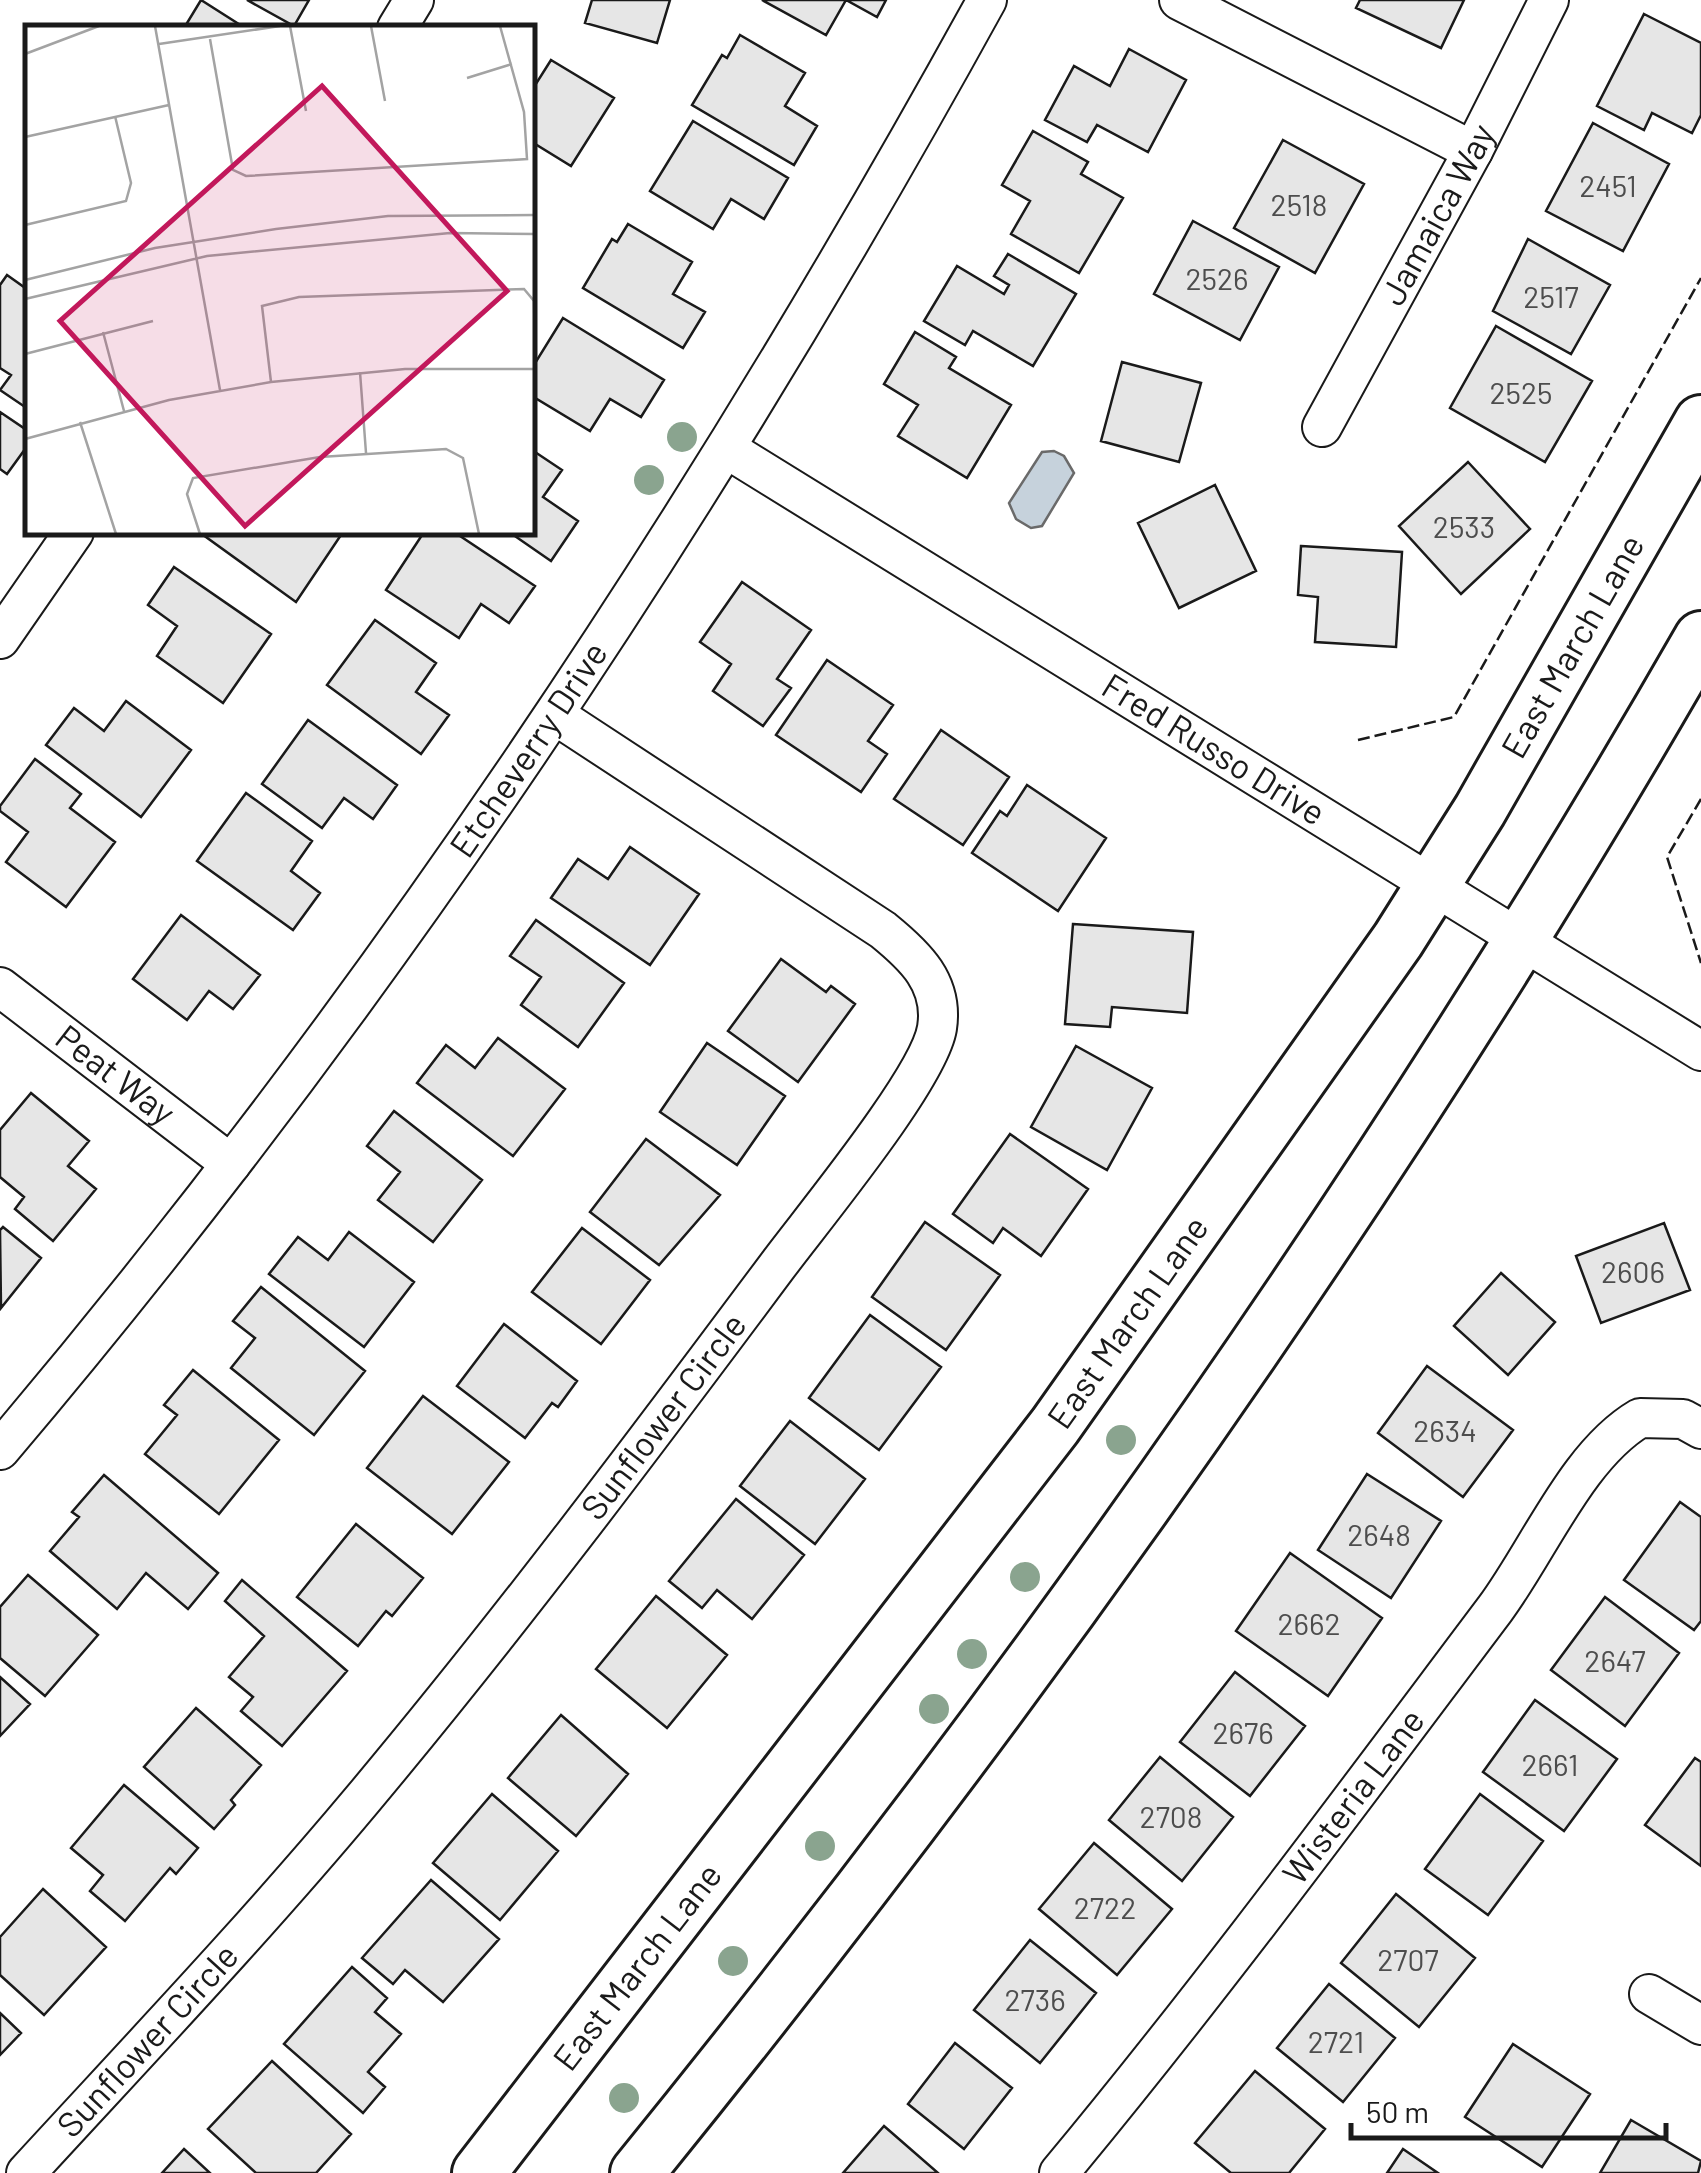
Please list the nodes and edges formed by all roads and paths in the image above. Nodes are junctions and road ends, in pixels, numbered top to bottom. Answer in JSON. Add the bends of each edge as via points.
{"nodes":[{"id":1,"x":414,"y":0,"type":"edge"},
{"id":2,"x":987,"y":0,"type":"edge"},
{"id":3,"x":1179,"y":0,"type":"edge"},
{"id":4,"x":1549,"y":0,"type":"edge"},
{"id":5,"x":399,"y":25,"type":"edge"},
{"id":6,"x":1473,"y":151,"type":"junction"},
{"id":7,"x":1701,"y":422,"type":"edge"},
{"id":8,"x":1322,"y":427,"type":"dead end"},
{"id":9,"x":727,"y":450,"type":"junction"},
{"id":10,"x":72,"y":535,"type":"edge"},
{"id":11,"x":1701,"y":638,"type":"edge"},
{"id":12,"x":0,"y":639,"type":"edge"},
{"id":13,"x":555,"y":715,"type":"junction"},
{"id":14,"x":1433,"y":884,"type":"junction"},
{"id":15,"x":1523,"y":938,"type":"junction"},
{"id":16,"x":0,"y":987,"type":"edge"},
{"id":17,"x":1701,"y":1051,"type":"edge"},
{"id":18,"x":231,"y":1164,"type":"junction"},
{"id":19,"x":1701,"y":1429,"type":"edge"},
{"id":20,"x":0,"y":1450,"type":"edge"},
{"id":21,"x":1649,"y":1994,"type":"dead end"},
{"id":22,"x":1701,"y":2025,"type":"edge"},
{"id":23,"x":26,"y":2173,"type":"edge"},
{"id":24,"x":480,"y":2173,"type":"edge"},
{"id":25,"x":637,"y":2173,"type":"edge"},
{"id":26,"x":1059,"y":2173,"type":"edge"}],
"edges":[{"from":1,"to":5,"type":"street"},
{"from":2,"to":9,"type":"street","name":"Etcheverry Drive"},
{"from":3,"to":6,"type":"street"},
{"from":4,"to":6,"type":"street","name":"Jamaica Way"},
{"from":6,"to":8,"type":"street","name":"Jamaica Way"},
{"from":7,"to":14,"type":"main road","name":"East March Lane"},
{"from":9,"to":13,"type":"street","name":"Etcheverry Drive"},
{"from":9,"to":14,"type":"street","name":"Fred Russo Drive"},
{"from":10,"to":12,"type":"street"},
{"from":11,"to":15,"type":"main road"},
{"from":13,"to":18,"type":"street","name":"Etcheverry Drive"},
{"from":13,"to":23,"type":"street","name":"Sunflower Circle","via":[[914,955],[936,988],[937,1029],[918,1072],[829,1198],[362,1801]]},
{"from":14,"to":15,"type":"street","name":"Fred Russo Drive"},
{"from":14,"to":24,"type":"main road","name":"East March Lane","via":[[1055,1426]]},
{"from":15,"to":17,"type":"street","name":"Fred Russo Drive"},
{"from":15,"to":25,"type":"main road","via":[[1237,1371],[1028,1666],[830,1936]]},
{"from":16,"to":18,"type":"street","name":"Peat Way"},
{"from":18,"to":20,"type":"street","name":"Etcheverry Drive"},
{"from":19,"to":26,"type":"street","name":"Wisteria Lane","via":[[1683,1420],[1640,1418],[1603,1448],[1498,1605],[1176,2033]]},
{"from":21,"to":22,"type":"street"}]}
